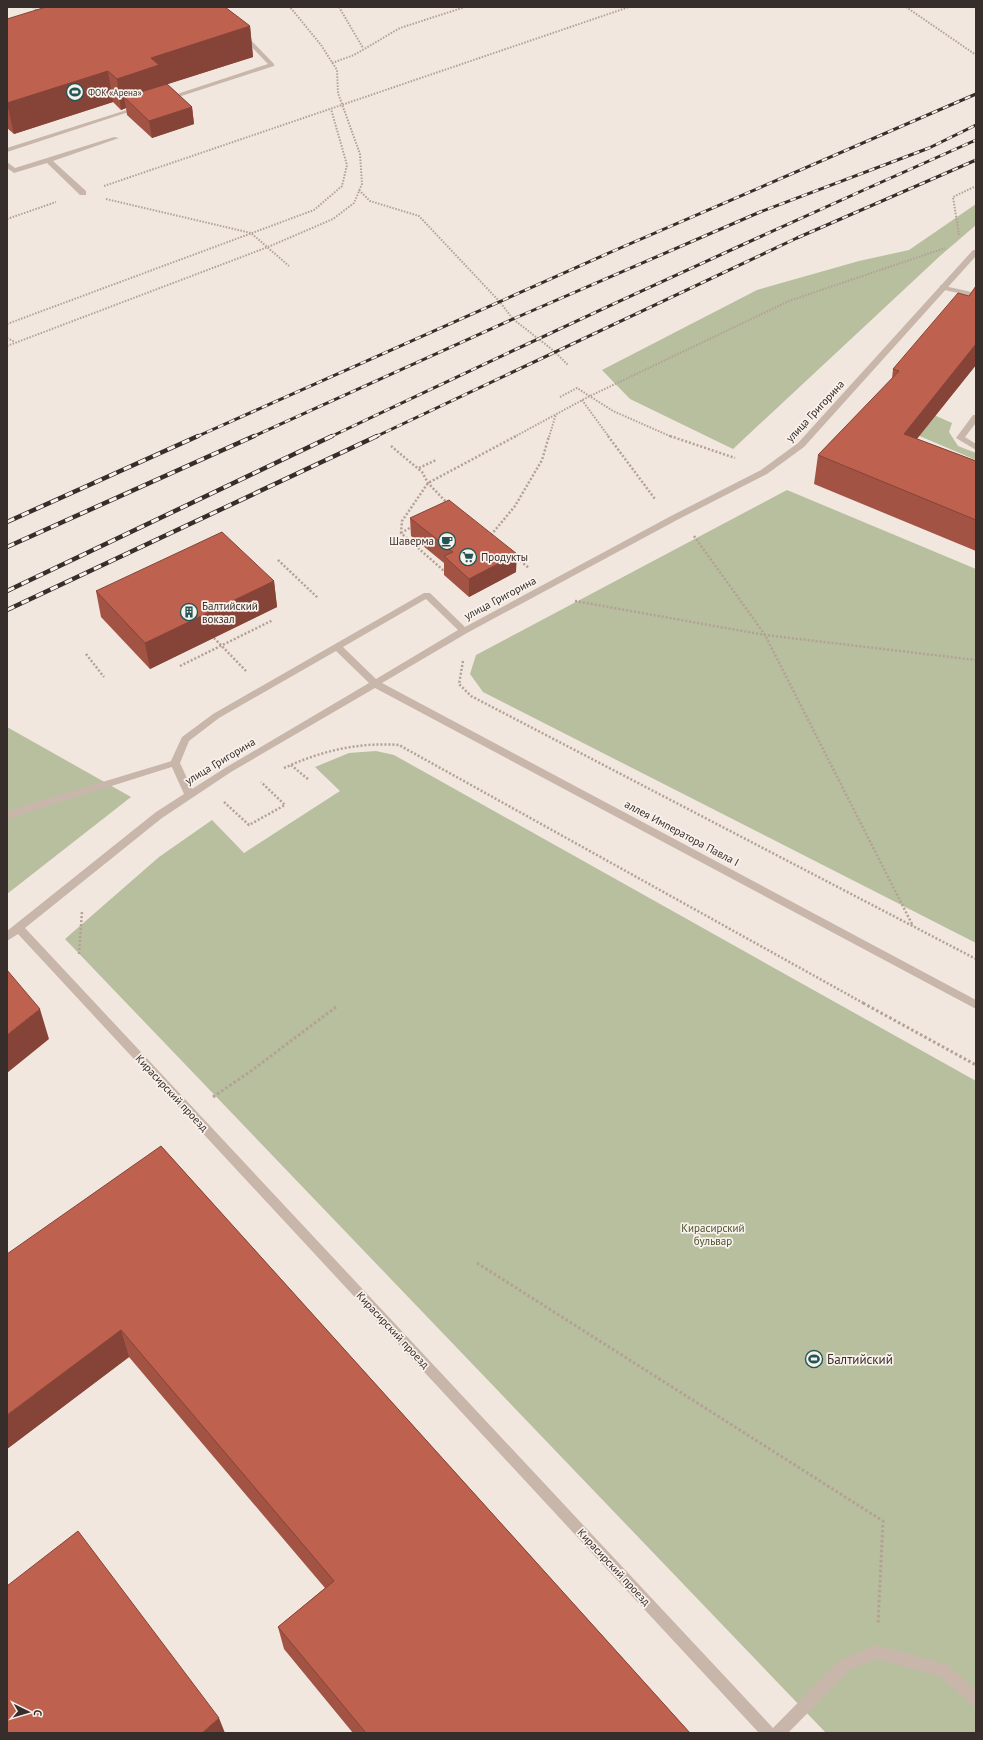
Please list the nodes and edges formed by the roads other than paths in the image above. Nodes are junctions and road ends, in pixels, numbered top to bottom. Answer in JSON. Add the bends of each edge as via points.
{"nodes":[{"id":1,"x":239,"y":30,"type":"edge"},
{"id":2,"x":158,"y":102,"type":"edge"},
{"id":3,"x":143,"y":106,"type":"edge"},
{"id":4,"x":116,"y":138,"type":"dead end"},
{"id":5,"x":7,"y":150,"type":"edge"},
{"id":6,"x":48,"y":160,"type":"junction"},
{"id":7,"x":7,"y":164,"type":"edge"},
{"id":8,"x":83,"y":193,"type":"road end"},
{"id":9,"x":976,"y":252,"type":"edge"},
{"id":10,"x":942,"y":287,"type":"junction"},
{"id":11,"x":976,"y":295,"type":"edge"},
{"id":12,"x":976,"y":417,"type":"edge"},
{"id":13,"x":976,"y":447,"type":"edge"},
{"id":14,"x":464,"y":630,"type":"junction"},
{"id":15,"x":337,"y":647,"type":"junction"},
{"id":16,"x":376,"y":684,"type":"junction"},
{"id":17,"x":175,"y":763,"type":"junction"},
{"id":18,"x":189,"y":794,"type":"junction"},
{"id":19,"x":7,"y":815,"type":"edge"},
{"id":20,"x":18,"y":928,"type":"junction"},
{"id":21,"x":7,"y":937,"type":"edge"},
{"id":22,"x":976,"y":1005,"type":"edge"},
{"id":23,"x":976,"y":1699,"type":"edge"},
{"id":24,"x":768,"y":1733,"type":"edge"},
{"id":25,"x":778,"y":1733,"type":"edge"}],
"edges":[{"from":1,"to":2,"type":"street","via":[[272,65]]},
{"from":3,"to":5,"type":"street"},
{"from":4,"to":6,"type":"street"},
{"from":6,"to":7,"type":"street","via":[[14,172]]},
{"from":6,"to":8,"type":"street"},
{"from":9,"to":10,"type":"street","name":"улица Григорина"},
{"from":10,"to":11,"type":"street"},
{"from":10,"to":14,"type":"street","name":"улица Григорина","via":[[801,445],[783,460]]},
{"from":12,"to":13,"type":"street","via":[[960,438]]},
{"from":14,"to":15,"type":"street","via":[[427,596]]},
{"from":14,"to":16,"type":"street","name":"улица Григорина"},
{"from":15,"to":16,"type":"street","name":"аллея Императора Павла I"},
{"from":15,"to":17,"type":"street","via":[[216,716],[185,739]]},
{"from":16,"to":18,"type":"street","name":"улица Григорина"},
{"from":16,"to":22,"type":"street","name":"аллея Императора Павла I"},
{"from":17,"to":18,"type":"street"},
{"from":17,"to":19,"type":"street"},
{"from":18,"to":20,"type":"street","name":"улица Григорина"},
{"from":20,"to":21,"type":"street","name":"улица Григорина"},
{"from":20,"to":24,"type":"street","name":"Кирасирский проезд"},
{"from":23,"to":25,"type":"street","via":[[943,1670],[877,1652],[846,1664]]}]}
